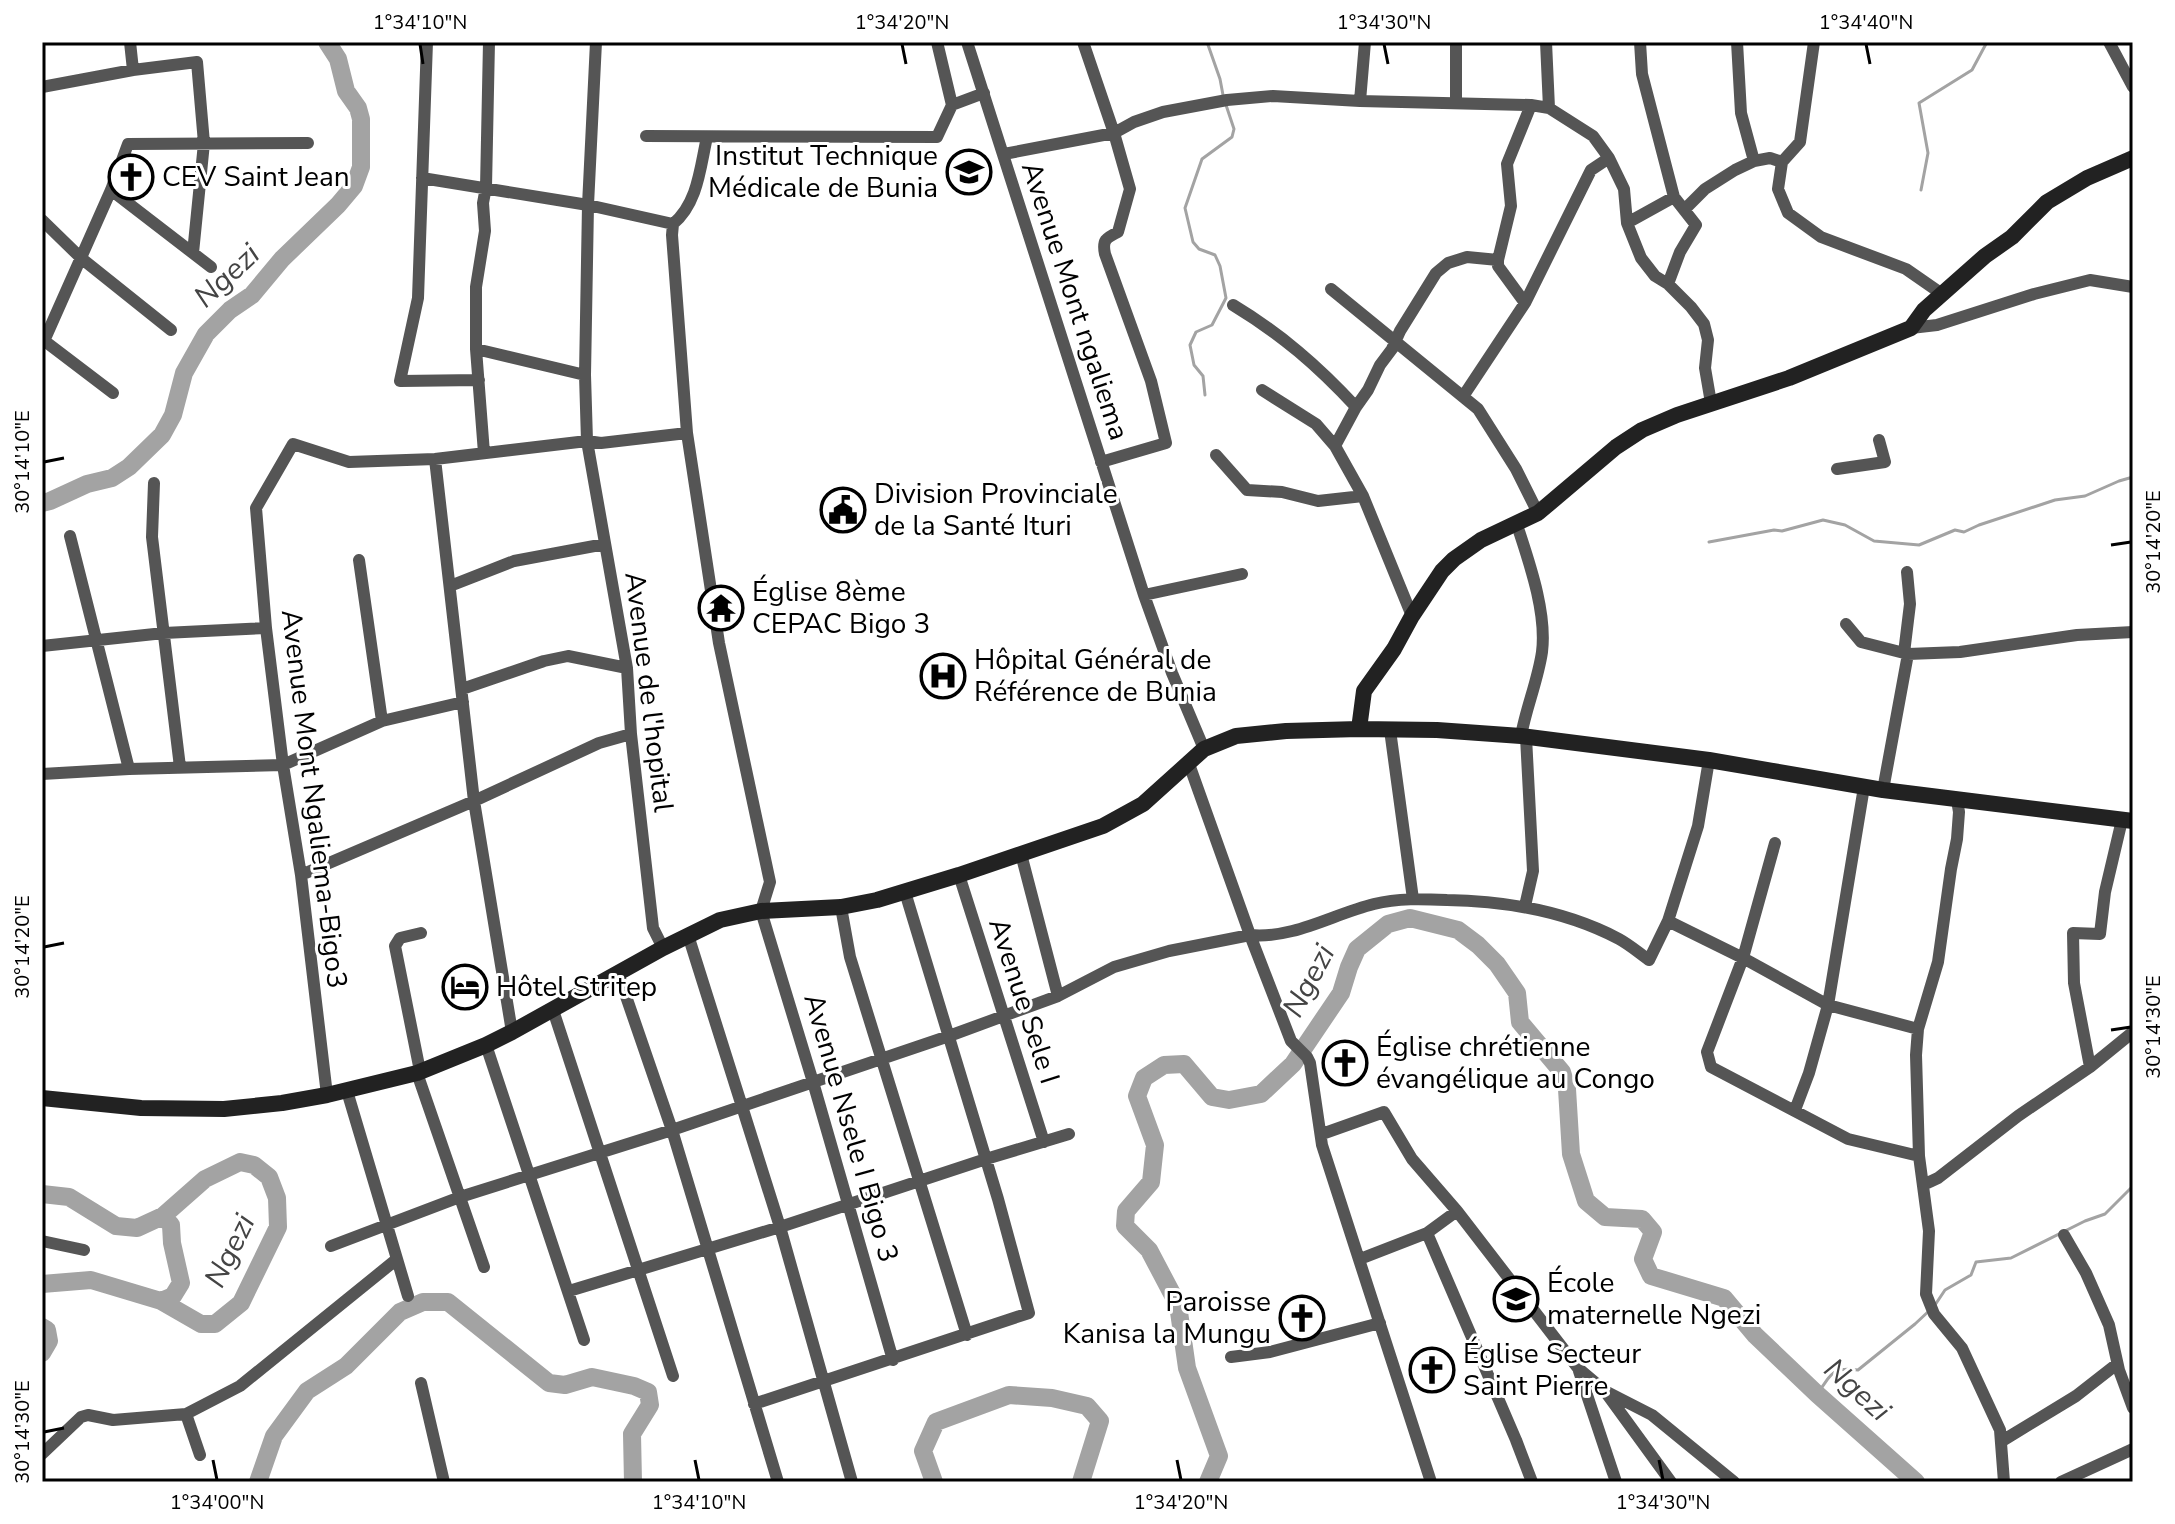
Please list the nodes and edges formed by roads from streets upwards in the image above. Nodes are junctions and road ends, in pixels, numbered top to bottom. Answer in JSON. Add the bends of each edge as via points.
{"nodes":[{"id":1,"x":130,"y":42,"type":"edge"},
{"id":2,"x":427,"y":42,"type":"edge"},
{"id":3,"x":489,"y":42,"type":"edge"},
{"id":4,"x":596,"y":42,"type":"edge"},
{"id":5,"x":937,"y":42,"type":"edge"},
{"id":6,"x":967,"y":42,"type":"edge"},
{"id":7,"x":1083,"y":42,"type":"edge"},
{"id":8,"x":1365,"y":42,"type":"edge"},
{"id":9,"x":1456,"y":42,"type":"edge"},
{"id":10,"x":1546,"y":42,"type":"edge"},
{"id":11,"x":1640,"y":42,"type":"edge"},
{"id":12,"x":1737,"y":42,"type":"edge"},
{"id":13,"x":1814,"y":42,"type":"edge"},
{"id":14,"x":2109,"y":42,"type":"edge"},
{"id":15,"x":133,"y":70,"type":"junction"},
{"id":16,"x":42,"y":87,"type":"edge"},
{"id":17,"x":2133,"y":87,"type":"edge"},
{"id":18,"x":984,"y":93,"type":"junction"},
{"id":19,"x":1360,"y":101,"type":"junction"},
{"id":20,"x":1456,"y":103,"type":"junction"},
{"id":21,"x":952,"y":105,"type":"junction"},
{"id":22,"x":1531,"y":105,"type":"junction"},
{"id":23,"x":1549,"y":108,"type":"junction"},
{"id":24,"x":1114,"y":133,"type":"junction"},
{"id":25,"x":646,"y":136,"type":"dead end"},
{"id":26,"x":707,"y":137,"type":"junction"},
{"id":27,"x":204,"y":143,"type":"junction"},
{"id":28,"x":308,"y":143,"type":"dead end"},
{"id":29,"x":1004,"y":154,"type":"junction"},
{"id":30,"x":1609,"y":158,"type":"junction"},
{"id":31,"x":2133,"y":158,"type":"edge"},
{"id":32,"x":1754,"y":161,"type":"junction"},
{"id":33,"x":1782,"y":162,"type":"junction"},
{"id":34,"x":422,"y":178,"type":"junction"},
{"id":35,"x":486,"y":187,"type":"junction"},
{"id":36,"x":111,"y":190,"type":"junction"},
{"id":37,"x":1674,"y":197,"type":"junction"},
{"id":38,"x":588,"y":205,"type":"junction"},
{"id":39,"x":1684,"y":210,"type":"junction"},
{"id":40,"x":42,"y":220,"type":"edge"},
{"id":41,"x":1627,"y":223,"type":"junction"},
{"id":42,"x":673,"y":224,"type":"junction"},
{"id":43,"x":193,"y":253,"type":"junction"},
{"id":44,"x":81,"y":258,"type":"junction"},
{"id":45,"x":1498,"y":260,"type":"junction"},
{"id":46,"x":211,"y":267,"type":"dead end"},
{"id":47,"x":1668,"y":284,"type":"junction"},
{"id":48,"x":2133,"y":287,"type":"edge"},
{"id":49,"x":1331,"y":289,"type":"dead end"},
{"id":50,"x":1942,"y":294,"type":"junction"},
{"id":51,"x":1525,"y":303,"type":"junction"},
{"id":52,"x":1233,"y":305,"type":"dead end"},
{"id":53,"x":1911,"y":328,"type":"junction"},
{"id":54,"x":171,"y":330,"type":"dead end"},
{"id":55,"x":43,"y":340,"type":"edge"},
{"id":56,"x":1396,"y":341,"type":"junction"},
{"id":57,"x":476,"y":349,"type":"junction"},
{"id":58,"x":585,"y":375,"type":"junction"},
{"id":59,"x":479,"y":380,"type":"junction"},
{"id":60,"x":1262,"y":390,"type":"dead end"},
{"id":61,"x":113,"y":393,"type":"dead end"},
{"id":62,"x":1464,"y":395,"type":"junction"},
{"id":63,"x":1711,"y":403,"type":"junction"},
{"id":64,"x":1356,"y":407,"type":"junction"},
{"id":65,"x":687,"y":433,"type":"junction"},
{"id":66,"x":1879,"y":440,"type":"dead end"},
{"id":67,"x":587,"y":441,"type":"junction"},
{"id":68,"x":1335,"y":446,"type":"junction"},
{"id":69,"x":484,"y":453,"type":"junction"},
{"id":70,"x":1216,"y":455,"type":"dead end"},
{"id":71,"x":435,"y":459,"type":"junction"},
{"id":72,"x":1101,"y":462,"type":"junction"},
{"id":73,"x":1837,"y":469,"type":"dead end"},
{"id":74,"x":154,"y":483,"type":"dead end"},
{"id":75,"x":1363,"y":496,"type":"junction"},
{"id":76,"x":1538,"y":513,"type":"junction"},
{"id":77,"x":1517,"y":525,"type":"junction"},
{"id":78,"x":70,"y":536,"type":"dead end"},
{"id":79,"x":605,"y":544,"type":"junction"},
{"id":80,"x":359,"y":560,"type":"dead end"},
{"id":81,"x":1907,"y":572,"type":"dead end"},
{"id":82,"x":1242,"y":574,"type":"dead end"},
{"id":83,"x":450,"y":586,"type":"junction"},
{"id":84,"x":1144,"y":595,"type":"junction"},
{"id":85,"x":1412,"y":616,"type":"junction"},
{"id":86,"x":1846,"y":624,"type":"dead end"},
{"id":87,"x":266,"y":628,"type":"junction"},
{"id":88,"x":2133,"y":632,"type":"edge"},
{"id":89,"x":164,"y":633,"type":"junction"},
{"id":90,"x":97,"y":640,"type":"junction"},
{"id":91,"x":42,"y":646,"type":"edge"},
{"id":92,"x":1906,"y":653,"type":"junction"},
{"id":93,"x":627,"y":668,"type":"junction"},
{"id":94,"x":462,"y":696,"type":"junction"},
{"id":95,"x":382,"y":721,"type":"junction"},
{"id":96,"x":1359,"y":729,"type":"junction"},
{"id":97,"x":1390,"y":730,"type":"junction"},
{"id":98,"x":631,"y":734,"type":"junction"},
{"id":99,"x":1523,"y":737,"type":"junction"},
{"id":100,"x":1204,"y":749,"type":"junction"},
{"id":101,"x":1709,"y":760,"type":"junction"},
{"id":102,"x":1189,"y":764,"type":"junction"},
{"id":103,"x":283,"y":765,"type":"junction"},
{"id":104,"x":180,"y":767,"type":"junction"},
{"id":105,"x":129,"y":769,"type":"junction"},
{"id":106,"x":42,"y":774,"type":"edge"},
{"id":107,"x":1864,"y":787,"type":"junction"},
{"id":108,"x":1883,"y":790,"type":"junction"},
{"id":109,"x":1957,"y":800,"type":"junction"},
{"id":110,"x":474,"y":801,"type":"junction"},
{"id":111,"x":2127,"y":820,"type":"edge"},
{"id":112,"x":1775,"y":843,"type":"dead end"},
{"id":113,"x":1021,"y":854,"type":"junction"},
{"id":114,"x":301,"y":875,"type":"junction"},
{"id":115,"x":959,"y":875,"type":"junction"},
{"id":116,"x":905,"y":892,"type":"junction"},
{"id":117,"x":1413,"y":899,"type":"junction"},
{"id":118,"x":1525,"y":906,"type":"junction"},
{"id":119,"x":841,"y":907,"type":"junction"},
{"id":120,"x":761,"y":911,"type":"junction"},
{"id":121,"x":1668,"y":921,"type":"junction"},
{"id":122,"x":421,"y":933,"type":"dead end"},
{"id":123,"x":688,"y":935,"type":"junction"},
{"id":124,"x":1250,"y":935,"type":"junction"},
{"id":125,"x":663,"y":948,"type":"junction"},
{"id":126,"x":1743,"y":958,"type":"junction"},
{"id":127,"x":618,"y":973,"type":"junction"},
{"id":128,"x":1058,"y":996,"type":"junction"},
{"id":129,"x":1828,"y":1005,"type":"junction"},
{"id":130,"x":553,"y":1010,"type":"junction"},
{"id":131,"x":1004,"y":1016,"type":"junction"},
{"id":132,"x":1918,"y":1029,"type":"junction"},
{"id":133,"x":512,"y":1032,"type":"junction"},
{"id":134,"x":2133,"y":1032,"type":"edge"},
{"id":135,"x":949,"y":1036,"type":"junction"},
{"id":136,"x":486,"y":1045,"type":"junction"},
{"id":137,"x":882,"y":1057,"type":"junction"},
{"id":138,"x":2090,"y":1067,"type":"junction"},
{"id":139,"x":418,"y":1072,"type":"junction"},
{"id":140,"x":813,"y":1082,"type":"junction"},
{"id":141,"x":347,"y":1091,"type":"junction"},
{"id":142,"x":327,"y":1095,"type":"junction"},
{"id":143,"x":42,"y":1098,"type":"edge"},
{"id":144,"x":742,"y":1106,"type":"junction"},
{"id":145,"x":1795,"y":1110,"type":"junction"},
{"id":146,"x":672,"y":1130,"type":"junction"},
{"id":147,"x":1069,"y":1134,"type":"dead end"},
{"id":148,"x":1322,"y":1134,"type":"junction"},
{"id":149,"x":1044,"y":1142,"type":"junction"},
{"id":150,"x":600,"y":1153,"type":"junction"},
{"id":151,"x":1919,"y":1156,"type":"junction"},
{"id":152,"x":986,"y":1159,"type":"junction"},
{"id":153,"x":530,"y":1175,"type":"junction"},
{"id":154,"x":921,"y":1181,"type":"junction"},
{"id":155,"x":1923,"y":1185,"type":"junction"},
{"id":156,"x":460,"y":1197,"type":"junction"},
{"id":157,"x":849,"y":1204,"type":"junction"},
{"id":158,"x":1457,"y":1211,"type":"junction"},
{"id":159,"x":386,"y":1224,"type":"junction"},
{"id":160,"x":780,"y":1227,"type":"junction"},
{"id":161,"x":1427,"y":1233,"type":"junction"},
{"id":162,"x":2064,"y":1235,"type":"dead end"},
{"id":163,"x":42,"y":1241,"type":"edge"},
{"id":164,"x":331,"y":1246,"type":"dead end"},
{"id":165,"x":709,"y":1249,"type":"junction"},
{"id":166,"x":84,"y":1250,"type":"dead end"},
{"id":167,"x":397,"y":1259,"type":"junction"},
{"id":168,"x":1360,"y":1259,"type":"junction"},
{"id":169,"x":484,"y":1267,"type":"dead end"},
{"id":170,"x":639,"y":1270,"type":"junction"},
{"id":171,"x":569,"y":1291,"type":"junction"},
{"id":172,"x":408,"y":1296,"type":"dead end"},
{"id":173,"x":1380,"y":1323,"type":"junction"},
{"id":174,"x":967,"y":1335,"type":"junction"},
{"id":175,"x":584,"y":1340,"type":"dead end"},
{"id":176,"x":1231,"y":1357,"type":"dead end"},
{"id":177,"x":893,"y":1360,"type":"junction"},
{"id":178,"x":2117,"y":1364,"type":"junction"},
{"id":179,"x":1578,"y":1368,"type":"junction"},
{"id":180,"x":673,"y":1376,"type":"dead end"},
{"id":181,"x":823,"y":1381,"type":"junction"},
{"id":182,"x":421,"y":1383,"type":"dead end"},
{"id":183,"x":1604,"y":1390,"type":"junction"},
{"id":184,"x":754,"y":1404,"type":"junction"},
{"id":185,"x":2133,"y":1408,"type":"edge"},
{"id":186,"x":186,"y":1414,"type":"junction"},
{"id":187,"x":2002,"y":1441,"type":"junction"},
{"id":188,"x":2133,"y":1449,"type":"edge"},
{"id":189,"x":42,"y":1454,"type":"edge"},
{"id":190,"x":200,"y":1455,"type":"dead end"},
{"id":191,"x":2083,"y":1477,"type":"edge"},
{"id":192,"x":444,"y":1482,"type":"edge"},
{"id":193,"x":778,"y":1482,"type":"edge"},
{"id":194,"x":852,"y":1482,"type":"edge"},
{"id":195,"x":1431,"y":1482,"type":"edge"},
{"id":196,"x":1532,"y":1482,"type":"edge"},
{"id":197,"x":1616,"y":1482,"type":"edge"},
{"id":198,"x":1671,"y":1482,"type":"edge"},
{"id":199,"x":1734,"y":1482,"type":"edge"},
{"id":200,"x":2004,"y":1482,"type":"edge"},
{"id":201,"x":2061,"y":1482,"type":"edge"}],
"edges":[{"from":1,"to":15,"type":"street"},
{"from":2,"to":34,"type":"street"},
{"from":3,"to":35,"type":"street"},
{"from":4,"to":38,"type":"street","name":"Avenue de l'hopital"},
{"from":5,"to":21,"type":"street"},
{"from":6,"to":18,"type":"street","name":"Avenue Mont ngaliema"},
{"from":7,"to":24,"type":"street"},
{"from":8,"to":19,"type":"street"},
{"from":9,"to":20,"type":"street"},
{"from":10,"to":23,"type":"street"},
{"from":11,"to":37,"type":"street","via":[[1642,74]]},
{"from":12,"to":32,"type":"street","via":[[1741,113]]},
{"from":13,"to":33,"type":"street","via":[[1800,142]]},
{"from":14,"to":17,"type":"street"},
{"from":15,"to":16,"type":"street"},
{"from":15,"to":27,"type":"street","via":[[197,62]]},
{"from":18,"to":21,"type":"street"},
{"from":18,"to":29,"type":"street","name":"Avenue Mont ngaliema"},
{"from":19,"to":20,"type":"street"},
{"from":19,"to":24,"type":"street","via":[[1273,96],[1224,100],[1163,112]]},
{"from":20,"to":22,"type":"street"},
{"from":21,"to":26,"type":"street","via":[[937,137]]},
{"from":22,"to":23,"type":"street"},
{"from":22,"to":45,"type":"street","via":[[1507,164],[1511,206]]},
{"from":23,"to":30,"type":"street","via":[[1593,136]]},
{"from":24,"to":29,"type":"street"},
{"from":24,"to":72,"type":"street","via":[[1130,189],[1118,232],[1103,244],[1151,381],[1166,443]]},
{"from":25,"to":26,"type":"street"},
{"from":26,"to":42,"type":"street","via":[[693,199]]},
{"from":27,"to":28,"type":"street"},
{"from":27,"to":36,"type":"street","via":[[128,144]]},
{"from":27,"to":43,"type":"street"},
{"from":29,"to":72,"type":"street","name":"Avenue Mont ngaliema"},
{"from":30,"to":41,"type":"street","via":[[1624,189]]},
{"from":30,"to":51,"type":"street","via":[[1591,170]]},
{"from":31,"to":50,"type":"street","via":[[2047,202]]},
{"from":32,"to":33,"type":"street"},
{"from":32,"to":39,"type":"street","via":[[1705,189]]},
{"from":33,"to":50,"type":"street","via":[[1778,189],[1788,213],[1821,237],[1906,269]]},
{"from":34,"to":35,"type":"street"},
{"from":34,"to":59,"type":"street","via":[[418,298],[400,381]]},
{"from":35,"to":38,"type":"street"},
{"from":35,"to":57,"type":"street"},
{"from":36,"to":43,"type":"street"},
{"from":36,"to":44,"type":"street"},
{"from":37,"to":39,"type":"street"},
{"from":37,"to":41,"type":"street"},
{"from":38,"to":42,"type":"street"},
{"from":38,"to":58,"type":"street","name":"Avenue de l'hopital"},
{"from":39,"to":47,"type":"street","via":[[1696,225]]},
{"from":40,"to":44,"type":"street"},
{"from":41,"to":47,"type":"street","via":[[1641,258]]},
{"from":42,"to":65,"type":"street"},
{"from":43,"to":46,"type":"street"},
{"from":44,"to":54,"type":"street"},
{"from":44,"to":55,"type":"street"},
{"from":45,"to":51,"type":"street"},
{"from":45,"to":56,"type":"street","via":[[1467,257],[1448,263],[1436,273]]},
{"from":47,"to":63,"type":"street","via":[[1704,324]]},
{"from":48,"to":53,"type":"street","via":[[2090,280]]},
{"from":49,"to":56,"type":"street"},
{"from":50,"to":53,"type":"street"},
{"from":51,"to":62,"type":"street"},
{"from":52,"to":64,"type":"street","via":[[1269,326]]},
{"from":53,"to":63,"type":"street"},
{"from":55,"to":61,"type":"street"},
{"from":56,"to":62,"type":"street"},
{"from":56,"to":64,"type":"street"},
{"from":57,"to":58,"type":"street"},
{"from":57,"to":59,"type":"street"},
{"from":58,"to":67,"type":"street","name":"Avenue de l'hopital"},
{"from":59,"to":69,"type":"street"},
{"from":60,"to":68,"type":"street","via":[[1316,424]]},
{"from":62,"to":76,"type":"street","via":[[1516,469]]},
{"from":63,"to":76,"type":"street","via":[[1642,430]]},
{"from":64,"to":68,"type":"street"},
{"from":65,"to":67,"type":"street"},
{"from":65,"to":120,"type":"street","via":[[719,643],[770,882]]},
{"from":66,"to":73,"type":"street","via":[[1885,462]]},
{"from":67,"to":69,"type":"street"},
{"from":67,"to":79,"type":"street","name":"Avenue de l'hopital"},
{"from":68,"to":75,"type":"street"},
{"from":69,"to":71,"type":"street"},
{"from":70,"to":75,"type":"street","via":[[1247,490],[1318,501]]},
{"from":71,"to":83,"type":"street"},
{"from":71,"to":87,"type":"street","name":"Avenue Mont Ngaliema-Bigo3","via":[[349,462],[293,444],[256,508]]},
{"from":72,"to":84,"type":"street","name":"Avenue Mont ngaliema"},
{"from":74,"to":89,"type":"street","via":[[152,537]]},
{"from":75,"to":85,"type":"street"},
{"from":76,"to":77,"type":"street"},
{"from":77,"to":85,"type":"street","via":[[1454,559]]},
{"from":77,"to":99,"type":"street","via":[[1533,572],[1543,639]]},
{"from":78,"to":90,"type":"street"},
{"from":79,"to":83,"type":"street","via":[[514,561]]},
{"from":79,"to":93,"type":"street","name":"Avenue de l'hopital"},
{"from":80,"to":95,"type":"street"},
{"from":81,"to":92,"type":"street"},
{"from":82,"to":84,"type":"street"},
{"from":83,"to":94,"type":"street"},
{"from":84,"to":100,"type":"street","name":"Avenue Mont ngaliema"},
{"from":85,"to":96,"type":"street","via":[[1364,691]]},
{"from":86,"to":92,"type":"street","via":[[1861,642]]},
{"from":87,"to":89,"type":"street"},
{"from":87,"to":103,"type":"street","name":"Avenue Mont Ngaliema-Bigo3"},
{"from":88,"to":92,"type":"street"},
{"from":89,"to":90,"type":"street"},
{"from":89,"to":104,"type":"street"},
{"from":90,"to":91,"type":"street"},
{"from":90,"to":105,"type":"street"},
{"from":92,"to":108,"type":"street"},
{"from":93,"to":94,"type":"street","via":[[568,656]]},
{"from":93,"to":98,"type":"street","name":"Avenue de l'hopital"},
{"from":94,"to":95,"type":"street"},
{"from":94,"to":110,"type":"street"},
{"from":95,"to":103,"type":"street"},
{"from":96,"to":97,"type":"street"},
{"from":96,"to":100,"type":"street","via":[[1236,736]]},
{"from":97,"to":99,"type":"street"},
{"from":97,"to":117,"type":"street"},
{"from":98,"to":110,"type":"street","via":[[599,743]]},
{"from":98,"to":125,"type":"street","name":"Avenue de l'hopital","via":[[653,928]]},
{"from":99,"to":101,"type":"street"},
{"from":99,"to":118,"type":"street","via":[[1533,871]]},
{"from":100,"to":102,"type":"street"},
{"from":101,"to":107,"type":"street"},
{"from":101,"to":121,"type":"street","via":[[1698,826]]},
{"from":102,"to":113,"type":"street","via":[[1143,804],[1103,826]]},
{"from":102,"to":124,"type":"street"},
{"from":103,"to":104,"type":"street"},
{"from":103,"to":114,"type":"street","name":"Avenue Mont Ngaliema-Bigo3"},
{"from":104,"to":105,"type":"street"},
{"from":105,"to":106,"type":"street"},
{"from":107,"to":108,"type":"street"},
{"from":107,"to":129,"type":"street"},
{"from":108,"to":109,"type":"street"},
{"from":109,"to":111,"type":"street"},
{"from":109,"to":132,"type":"street","via":[[1957,839],[1938,962]]},
{"from":110,"to":114,"type":"street"},
{"from":110,"to":133,"type":"street"},
{"from":111,"to":138,"type":"street","via":[[2105,892],[2100,934],[2073,933],[2074,983]]},
{"from":112,"to":126,"type":"street"},
{"from":113,"to":115,"type":"street"},
{"from":113,"to":128,"type":"street"},
{"from":114,"to":142,"type":"street","name":"Avenue Mont Ngaliema-Bigo3"},
{"from":115,"to":116,"type":"street"},
{"from":115,"to":131,"type":"street","name":"Avenue Sele I"},
{"from":116,"to":119,"type":"street"},
{"from":116,"to":135,"type":"street"},
{"from":117,"to":118,"type":"street"},
{"from":117,"to":124,"type":"street","via":[[1375,903],[1307,928]]},
{"from":118,"to":121,"type":"street","via":[[1579,921],[1649,960]]},
{"from":119,"to":120,"type":"street"},
{"from":119,"to":137,"type":"street","name":"Avenue Nsele I Bigo 3","via":[[850,957]]},
{"from":120,"to":123,"type":"street","via":[[720,920]]},
{"from":120,"to":140,"type":"street","name":"Avenue Nsele I Bigo 3"},
{"from":121,"to":126,"type":"street"},
{"from":122,"to":139,"type":"street","via":[[400,938],[395,946]]},
{"from":123,"to":125,"type":"street"},
{"from":123,"to":144,"type":"street"},
{"from":124,"to":128,"type":"street","via":[[1114,967]]},
{"from":124,"to":148,"type":"street","via":[[1291,1041],[1310,1063]]},
{"from":125,"to":127,"type":"street"},
{"from":126,"to":129,"type":"street"},
{"from":126,"to":145,"type":"street","via":[[1707,1052],[1711,1067]]},
{"from":127,"to":130,"type":"street"},
{"from":127,"to":146,"type":"street"},
{"from":128,"to":131,"type":"street"},
{"from":129,"to":132,"type":"street"},
{"from":129,"to":145,"type":"street"},
{"from":130,"to":133,"type":"street"},
{"from":130,"to":150,"type":"street"},
{"from":131,"to":135,"type":"street"},
{"from":131,"to":149,"type":"street","name":"Avenue Sele I"},
{"from":132,"to":151,"type":"street"},
{"from":133,"to":136,"type":"street"},
{"from":134,"to":138,"type":"street"},
{"from":135,"to":137,"type":"street"},
{"from":135,"to":152,"type":"street"},
{"from":136,"to":139,"type":"street"},
{"from":136,"to":153,"type":"street"},
{"from":137,"to":140,"type":"street"},
{"from":137,"to":154,"type":"street","name":"Avenue Nsele I Bigo 3"},
{"from":138,"to":155,"type":"street"},
{"from":139,"to":141,"type":"street"},
{"from":139,"to":156,"type":"street"},
{"from":140,"to":144,"type":"street"},
{"from":140,"to":157,"type":"street","name":"Avenue Nsele I Bigo 3"},
{"from":141,"to":142,"type":"street"},
{"from":141,"to":159,"type":"street"},
{"from":142,"to":143,"type":"street","via":[[224,1109],[141,1108]]},
{"from":144,"to":146,"type":"street"},
{"from":144,"to":160,"type":"street"},
{"from":145,"to":151,"type":"street","via":[[1848,1139]]},
{"from":146,"to":150,"type":"street"},
{"from":146,"to":165,"type":"street"},
{"from":147,"to":149,"type":"street"},
{"from":148,"to":158,"type":"street","via":[[1384,1112],[1412,1159]]},
{"from":148,"to":168,"type":"street"},
{"from":149,"to":152,"type":"street"},
{"from":150,"to":153,"type":"street"},
{"from":150,"to":170,"type":"street"},
{"from":151,"to":155,"type":"street"},
{"from":152,"to":154,"type":"street"},
{"from":152,"to":174,"type":"street","via":[[1029,1313]]},
{"from":153,"to":156,"type":"street"},
{"from":153,"to":171,"type":"street"},
{"from":154,"to":157,"type":"street"},
{"from":154,"to":174,"type":"street","name":"Avenue Nsele I Bigo 3"},
{"from":155,"to":187,"type":"street","via":[[1929,1231],[1926,1294],[1962,1348]]},
{"from":156,"to":159,"type":"street"},
{"from":156,"to":169,"type":"street"},
{"from":157,"to":160,"type":"street"},
{"from":157,"to":177,"type":"street","name":"Avenue Nsele I Bigo 3"},
{"from":158,"to":161,"type":"street"},
{"from":158,"to":179,"type":"street"},
{"from":159,"to":164,"type":"street"},
{"from":159,"to":167,"type":"street"},
{"from":160,"to":165,"type":"street"},
{"from":160,"to":181,"type":"street"},
{"from":161,"to":168,"type":"street"},
{"from":161,"to":196,"type":"street"},
{"from":162,"to":178,"type":"street","via":[[2109,1325]]},
{"from":163,"to":166,"type":"street"},
{"from":165,"to":170,"type":"street"},
{"from":165,"to":184,"type":"street"},
{"from":167,"to":172,"type":"street"},
{"from":167,"to":186,"type":"street","via":[[240,1386]]},
{"from":168,"to":173,"type":"street"},
{"from":170,"to":171,"type":"street"},
{"from":170,"to":180,"type":"street"},
{"from":171,"to":175,"type":"street"},
{"from":173,"to":176,"type":"street"},
{"from":173,"to":195,"type":"street"},
{"from":174,"to":177,"type":"street"},
{"from":177,"to":181,"type":"street"},
{"from":178,"to":185,"type":"street"},
{"from":178,"to":187,"type":"street"},
{"from":179,"to":183,"type":"street"},
{"from":179,"to":197,"type":"street"},
{"from":181,"to":184,"type":"street"},
{"from":181,"to":194,"type":"street"},
{"from":182,"to":192,"type":"street"},
{"from":183,"to":198,"type":"street"},
{"from":183,"to":199,"type":"street","via":[[1652,1415]]},
{"from":184,"to":193,"type":"street"},
{"from":186,"to":189,"type":"street","via":[[113,1420],[88,1415]]},
{"from":186,"to":190,"type":"street"},
{"from":187,"to":200,"type":"street"},
{"from":188,"to":191,"type":"street"},
{"from":191,"to":201,"type":"street"}]}
